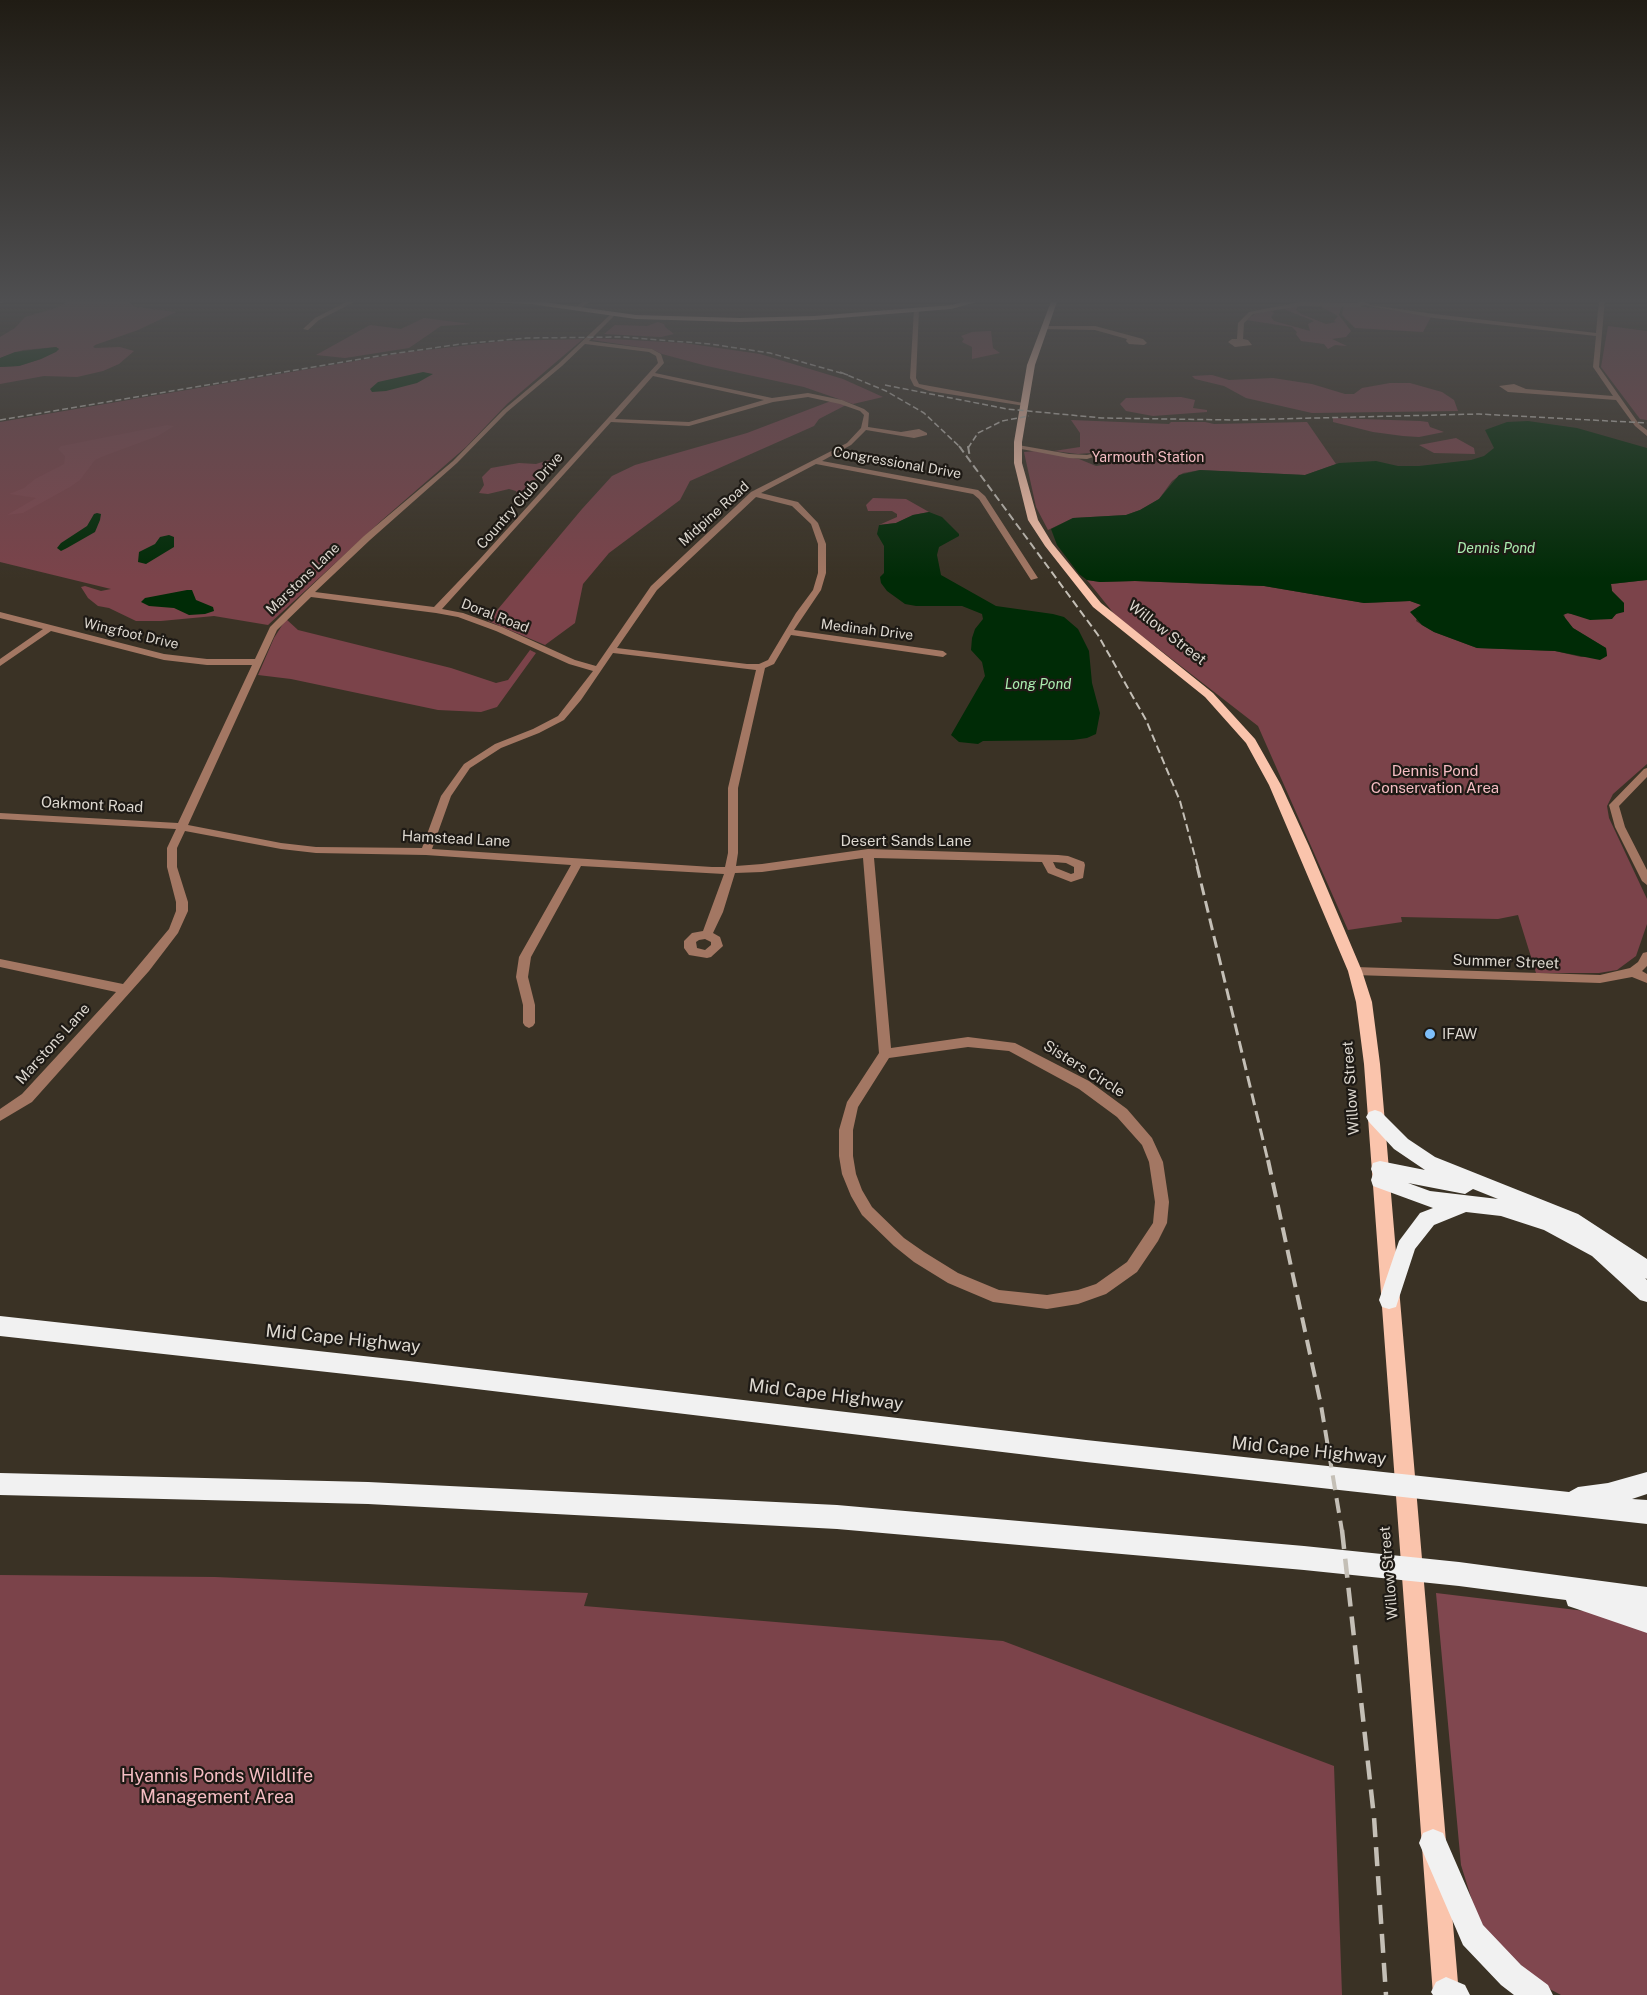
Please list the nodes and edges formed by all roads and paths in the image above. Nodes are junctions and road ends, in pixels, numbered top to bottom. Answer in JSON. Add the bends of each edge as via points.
{"nodes":[{"id":1,"x":527,"y":392,"type":"edge"},
{"id":2,"x":635,"y":392,"type":"edge"},
{"id":3,"x":736,"y":392,"type":"edge"},
{"id":4,"x":952,"y":392,"type":"edge"},
{"id":5,"x":1026,"y":392,"type":"edge"},
{"id":6,"x":1540,"y":392,"type":"edge"},
{"id":7,"x":1614,"y":392,"type":"edge"},
{"id":8,"x":1618,"y":398,"type":"junction"},
{"id":9,"x":772,"y":400,"type":"junction"},
{"id":10,"x":1023,"y":405,"type":"junction"},
{"id":11,"x":608,"y":420,"type":"junction"},
{"id":12,"x":864,"y":428,"type":"junction"},
{"id":13,"x":901,"y":434,"type":"dead end"},
{"id":14,"x":1647,"y":434,"type":"edge"},
{"id":15,"x":1018,"y":447,"type":"junction"},
{"id":16,"x":1100,"y":454,"type":"dead end"},
{"id":17,"x":817,"y":462,"type":"junction"},
{"id":18,"x":754,"y":494,"type":"junction"},
{"id":19,"x":1034,"y":578,"type":"dead end"},
{"id":20,"x":309,"y":594,"type":"junction"},
{"id":21,"x":435,"y":610,"type":"junction"},
{"id":22,"x":0,"y":615,"type":"edge"},
{"id":23,"x":49,"y":628,"type":"junction"},
{"id":24,"x":789,"y":632,"type":"junction"},
{"id":25,"x":610,"y":650,"type":"junction"},
{"id":26,"x":942,"y":654,"type":"dead end"},
{"id":27,"x":257,"y":662,"type":"junction"},
{"id":28,"x":0,"y":663,"type":"edge"},
{"id":29,"x":761,"y":668,"type":"junction"},
{"id":30,"x":597,"y":669,"type":"junction"},
{"id":31,"x":1647,"y":771,"type":"edge"},
{"id":32,"x":0,"y":816,"type":"edge"},
{"id":33,"x":182,"y":826,"type":"junction"},
{"id":34,"x":426,"y":852,"type":"junction"},
{"id":35,"x":868,"y":853,"type":"junction"},
{"id":36,"x":1046,"y":859,"type":"dead end"},
{"id":37,"x":578,"y":862,"type":"junction"},
{"id":38,"x":730,"y":871,"type":"junction"},
{"id":39,"x":1647,"y":881,"type":"edge"},
{"id":40,"x":707,"y":934,"type":"dead end"},
{"id":41,"x":1647,"y":956,"type":"edge"},
{"id":42,"x":0,"y":963,"type":"edge"},
{"id":43,"x":1355,"y":971,"type":"junction"},
{"id":44,"x":1633,"y":972,"type":"junction"},
{"id":45,"x":1647,"y":979,"type":"edge"},
{"id":46,"x":125,"y":989,"type":"junction"},
{"id":47,"x":529,"y":1023,"type":"dead end"},
{"id":48,"x":885,"y":1054,"type":"junction"},
{"id":49,"x":0,"y":1116,"type":"edge"},
{"id":50,"x":1375,"y":1117,"type":"junction"},
{"id":51,"x":1380,"y":1175,"type":"junction"},
{"id":52,"x":1521,"y":1199,"type":"junction"},
{"id":53,"x":1466,"y":1204,"type":"junction"},
{"id":54,"x":1647,"y":1270,"type":"edge"},
{"id":55,"x":1647,"y":1293,"type":"edge"},
{"id":56,"x":1389,"y":1300,"type":"junction"},
{"id":57,"x":0,"y":1326,"type":"edge"},
{"id":58,"x":1647,"y":1483,"type":"edge"},
{"id":59,"x":0,"y":1484,"type":"edge"},
{"id":60,"x":1552,"y":1501,"type":"junction"},
{"id":61,"x":1647,"y":1512,"type":"edge"},
{"id":62,"x":1533,"y":1584,"type":"junction"},
{"id":63,"x":1647,"y":1599,"type":"edge"},
{"id":64,"x":1647,"y":1621,"type":"edge"},
{"id":65,"x":1433,"y":1843,"type":"junction"},
{"id":66,"x":1449,"y":1994,"type":"edge"},
{"id":67,"x":1538,"y":1995,"type":"edge"}],
"edges":[{"from":1,"to":20,"type":"street","name":"Marstons Lane"},
{"from":2,"to":11,"type":"street","name":"Country Club Drive"},
{"from":3,"to":9,"type":"street"},
{"from":4,"to":10,"type":"street"},
{"from":5,"to":10,"type":"main road","name":"Willow Street"},
{"from":6,"to":8,"type":"street"},
{"from":7,"to":8,"type":"street"},
{"from":8,"to":14,"type":"street"},
{"from":9,"to":11,"type":"street","via":[[689,424]]},
{"from":9,"to":12,"type":"street","via":[[808,395],[842,402],[866,412]]},
{"from":10,"to":15,"type":"main road","name":"Willow Street"},
{"from":11,"to":21,"type":"street","name":"Country Club Drive"},
{"from":12,"to":13,"type":"street"},
{"from":12,"to":17,"type":"street","name":"Midpine Road","via":[[849,444]]},
{"from":15,"to":16,"type":"street","via":[[1087,458]]},
{"from":15,"to":43,"type":"main road","name":"Willow Street","via":[[1033,520],[1077,582],[1110,618],[1209,695],[1257,752]]},
{"from":17,"to":18,"type":"street","name":"Midpine Road"},
{"from":17,"to":19,"type":"street","name":"Congressional Drive","via":[[975,492]]},
{"from":18,"to":24,"type":"street","via":[[795,504],[814,523],[821,538],[820,584]]},
{"from":18,"to":25,"type":"street","name":"Midpine Road","via":[[654,588]]},
{"from":20,"to":21,"type":"street","name":"Doral Road"},
{"from":20,"to":27,"type":"street","name":"Marstons Lane","via":[[273,629]]},
{"from":21,"to":30,"type":"street","name":"Doral Road","via":[[482,622]]},
{"from":22,"to":23,"type":"street","name":"Wingfoot Drive"},
{"from":23,"to":27,"type":"street","name":"Wingfoot Drive","via":[[164,657]]},
{"from":23,"to":28,"type":"street"},
{"from":24,"to":26,"type":"street","name":"Medinah Drive"},
{"from":24,"to":29,"type":"street","via":[[771,662]]},
{"from":25,"to":29,"type":"street"},
{"from":25,"to":30,"type":"street","name":"Midpine Road"},
{"from":27,"to":33,"type":"street","name":"Marstons Lane"},
{"from":29,"to":38,"type":"street","via":[[733,788]]},
{"from":30,"to":34,"type":"street","name":"Midpine Road","via":[[561,718],[486,752],[461,773],[446,796]]},
{"from":31,"to":39,"type":"street","via":[[1614,805],[1620,827]]},
{"from":32,"to":33,"type":"street","name":"Oakmont Road"},
{"from":33,"to":34,"type":"street","name":"Hamstead Lane","via":[[299,848]]},
{"from":33,"to":46,"type":"street","name":"Marstons Lane","via":[[171,857],[182,911],[174,930]]},
{"from":34,"to":37,"type":"street","name":"Hamstead Lane"},
{"from":35,"to":36,"type":"street","name":"Desert Sands Lane"},
{"from":35,"to":38,"type":"street","name":"Desert Sands Lane"},
{"from":35,"to":48,"type":"street"},
{"from":37,"to":38,"type":"street","name":"Hamstead Lane"},
{"from":37,"to":47,"type":"street","via":[[525,957],[522,977]]},
{"from":38,"to":40,"type":"street"},
{"from":41,"to":44,"type":"street"},
{"from":42,"to":46,"type":"street","name":"Marstons Lane"},
{"from":43,"to":44,"type":"street","name":"Summer Street","via":[[1582,980]]},
{"from":43,"to":50,"type":"main road","name":"Willow Street","via":[[1369,1024]]},
{"from":44,"to":45,"type":"street"},
{"from":46,"to":49,"type":"street","name":"Marstons Lane","via":[[27,1098]]},
{"from":48,"to":48,"type":"street","name":"Sisters Circle","via":[[852,1106],[846,1130],[846,1156],[855,1192],[867,1211],[899,1242],[953,1278],[998,1297],[1047,1302],[1101,1289],[1132,1267],[1145,1251],[1160,1223],[1162,1192],[1147,1142],[1122,1113],[1084,1085],[1011,1046],[968,1042]]},
{"from":50,"to":51,"type":"main road","name":"Willow Street"},
{"from":50,"to":52,"type":"highway","via":[[1401,1144],[1428,1162]]},
{"from":51,"to":52,"type":"highway"},
{"from":51,"to":53,"type":"highway","via":[[1422,1197]]},
{"from":51,"to":56,"type":"main road","name":"Willow Street"},
{"from":52,"to":54,"type":"highway","via":[[1585,1228]]},
{"from":53,"to":55,"type":"highway","via":[[1517,1211],[1566,1230],[1599,1250]]},
{"from":53,"to":56,"type":"highway","via":[[1439,1213],[1419,1227],[1406,1246]]},
{"from":56,"to":65,"type":"main road","name":"Willow Street"},
{"from":57,"to":60,"type":"highway","name":"Mid Cape Highway"},
{"from":58,"to":60,"type":"highway","via":[[1608,1494]]},
{"from":59,"to":62,"type":"highway","via":[[368,1493],[721,1509],[1004,1530]]},
{"from":60,"to":61,"type":"highway","name":"Mid Cape Highway"},
{"from":62,"to":63,"type":"highway"},
{"from":62,"to":64,"type":"highway"},
{"from":65,"to":66,"type":"main road","name":"Willow Street"},
{"from":65,"to":67,"type":"highway","via":[[1473,1935],[1511,1975]]}]}
